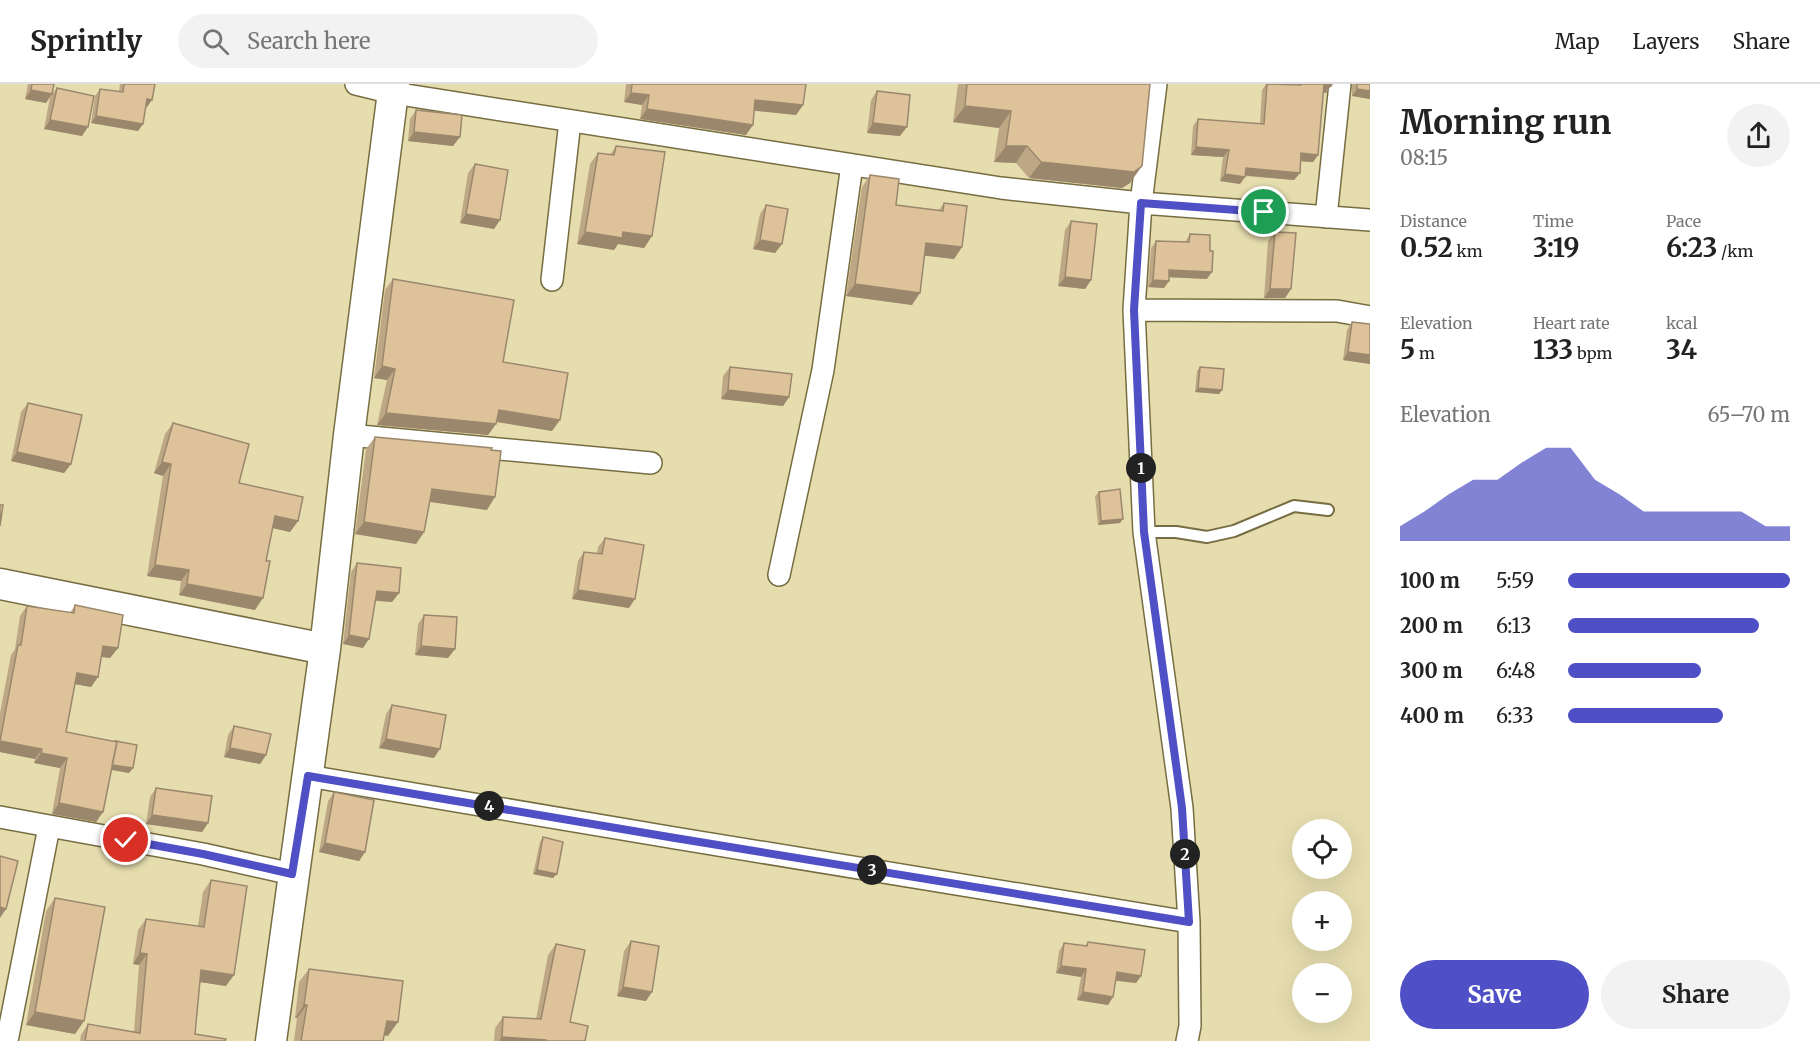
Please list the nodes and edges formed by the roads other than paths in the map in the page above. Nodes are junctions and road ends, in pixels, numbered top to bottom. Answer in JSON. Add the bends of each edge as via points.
{"nodes":[{"id":1,"x":356,"y":84,"type":"edge"},
{"id":2,"x":1156,"y":84,"type":"edge"},
{"id":3,"x":1340,"y":84,"type":"edge"},
{"id":4,"x":394,"y":88,"type":"edge"},
{"id":5,"x":570,"y":121,"type":"junction"},
{"id":6,"x":852,"y":165,"type":"junction"},
{"id":7,"x":1141,"y":203,"type":"junction"},
{"id":8,"x":1326,"y":217,"type":"junction"},
{"id":9,"x":1370,"y":220,"type":"edge"},
{"id":10,"x":552,"y":280,"type":"dead end"},
{"id":11,"x":1134,"y":310,"type":"junction"},
{"id":12,"x":1370,"y":317,"type":"edge"},
{"id":13,"x":350,"y":435,"type":"junction"},
{"id":14,"x":651,"y":463,"type":"dead end"},
{"id":15,"x":1328,"y":510,"type":"dead end"},
{"id":16,"x":1144,"y":532,"type":"junction"},
{"id":17,"x":779,"y":575,"type":"dead end"},
{"id":18,"x":0,"y":584,"type":"edge"},
{"id":19,"x":325,"y":649,"type":"junction"},
{"id":20,"x":308,"y":776,"type":"junction"},
{"id":21,"x":0,"y":817,"type":"edge"},
{"id":22,"x":49,"y":827,"type":"junction"},
{"id":23,"x":292,"y":874,"type":"junction"},
{"id":24,"x":1189,"y":922,"type":"junction"},
{"id":25,"x":7,"y":1041,"type":"edge"},
{"id":26,"x":271,"y":1041,"type":"edge"},
{"id":27,"x":1187,"y":1041,"type":"edge"}],
"edges":[{"from":1,"to":4,"type":"street"},
{"from":2,"to":7,"type":"street"},
{"from":3,"to":8,"type":"street"},
{"from":4,"to":5,"type":"street"},
{"from":4,"to":13,"type":"street"},
{"from":5,"to":6,"type":"street"},
{"from":5,"to":10,"type":"street"},
{"from":6,"to":7,"type":"street","via":[[1001,188]]},
{"from":6,"to":17,"type":"street","via":[[823,370]]},
{"from":7,"to":8,"type":"street"},
{"from":7,"to":11,"type":"street"},
{"from":8,"to":9,"type":"street"},
{"from":11,"to":12,"type":"street","via":[[1337,311]]},
{"from":11,"to":16,"type":"street"},
{"from":13,"to":14,"type":"street"},
{"from":13,"to":19,"type":"street"},
{"from":15,"to":16,"type":"lane","via":[[1294,506],[1234,531],[1207,537]]},
{"from":16,"to":24,"type":"street","via":[[1182,808]]},
{"from":18,"to":19,"type":"street"},
{"from":19,"to":20,"type":"street"},
{"from":20,"to":23,"type":"street"},
{"from":20,"to":24,"type":"street"},
{"from":21,"to":22,"type":"street"},
{"from":22,"to":23,"type":"street"},
{"from":22,"to":25,"type":"street"},
{"from":23,"to":26,"type":"street"},
{"from":24,"to":27,"type":"street"}]}
